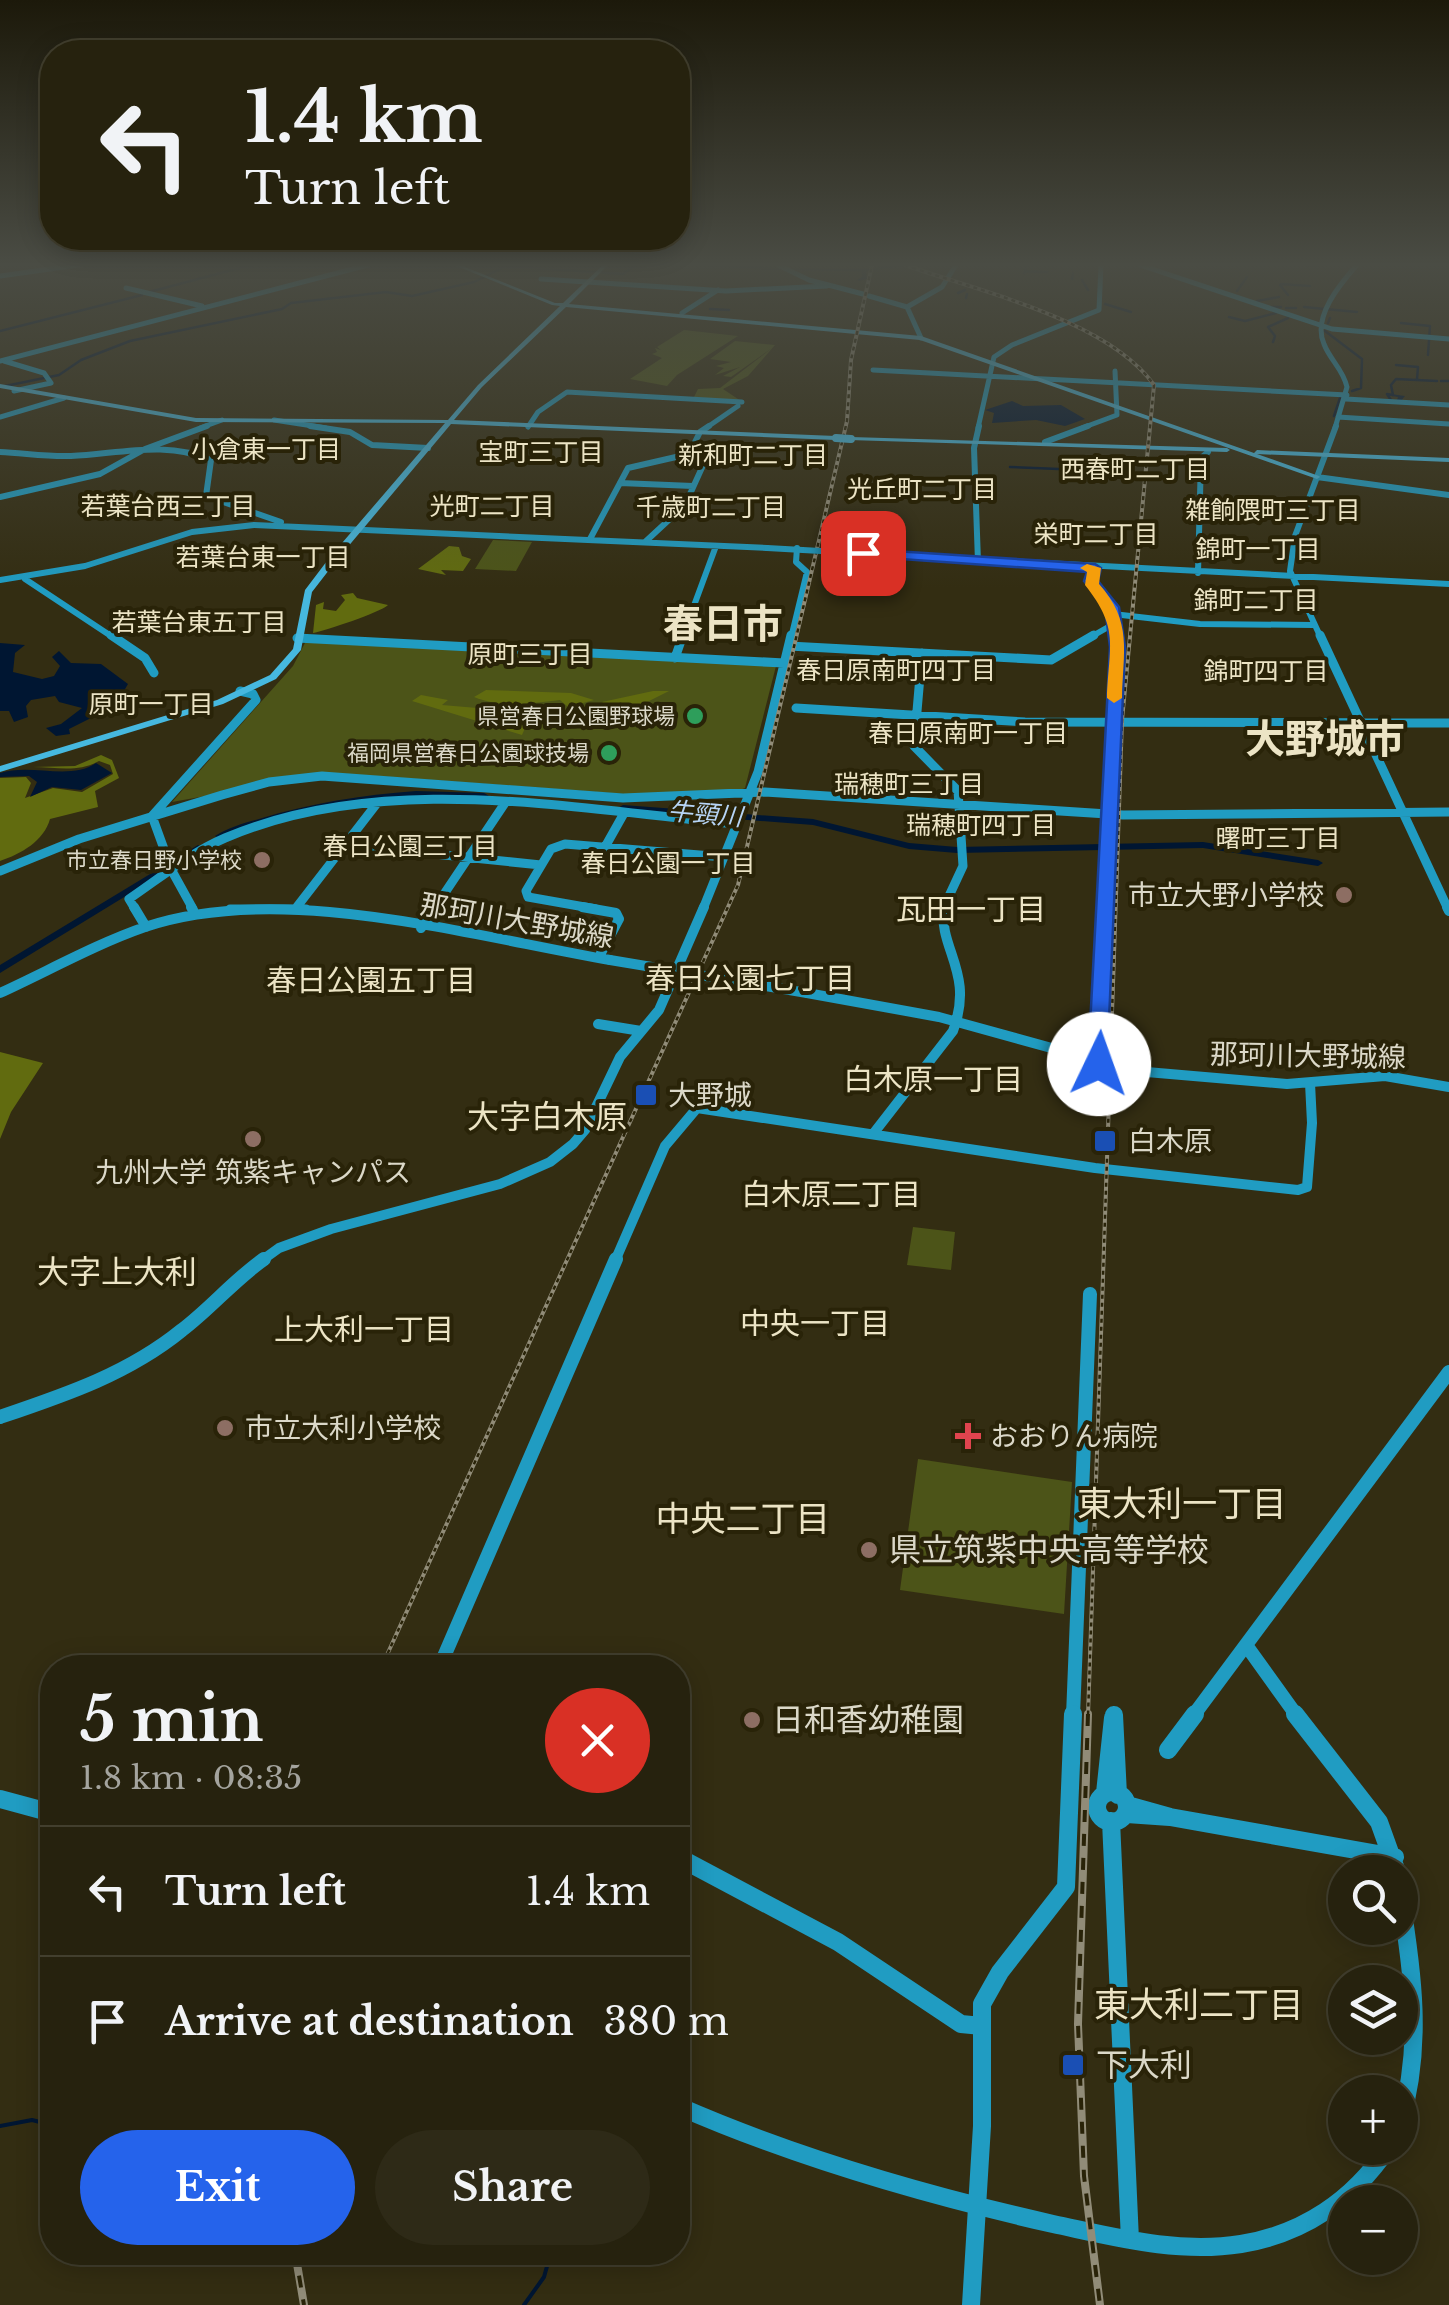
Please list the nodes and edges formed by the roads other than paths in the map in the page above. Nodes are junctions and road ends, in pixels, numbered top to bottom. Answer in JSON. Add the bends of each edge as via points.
{"nodes":[{"id":1,"x":43,"y":373,"type":"edge"},
{"id":2,"x":498,"y":373,"type":"edge"},
{"id":3,"x":934,"y":373,"type":"edge"},
{"id":4,"x":1021,"y":373,"type":"edge"},
{"id":5,"x":1115,"y":373,"type":"edge"},
{"id":6,"x":1344,"y":373,"type":"edge"},
{"id":7,"x":992,"y":375,"type":"junction"},
{"id":8,"x":1034,"y":378,"type":"junction"},
{"id":9,"x":1116,"y":383,"type":"junction"},
{"id":10,"x":0,"y":387,"type":"edge"},
{"id":11,"x":16,"y":390,"type":"junction"},
{"id":12,"x":1346,"y":397,"type":"junction"},
{"id":13,"x":62,"y":398,"type":"junction"},
{"id":14,"x":1449,"y":405,"type":"edge"},
{"id":15,"x":1118,"y":408,"type":"junction"},
{"id":16,"x":0,"y":417,"type":"edge"},
{"id":17,"x":1338,"y":417,"type":"junction"},
{"id":18,"x":274,"y":420,"type":"junction"},
{"id":19,"x":220,"y":421,"type":"junction"},
{"id":20,"x":448,"y":423,"type":"junction"},
{"id":21,"x":1449,"y":424,"type":"edge"},
{"id":22,"x":529,"y":426,"type":"junction"},
{"id":23,"x":700,"y":433,"type":"junction"},
{"id":24,"x":976,"y":442,"type":"junction"},
{"id":25,"x":1044,"y":442,"type":"junction"},
{"id":26,"x":428,"y":448,"type":"junction"},
{"id":27,"x":145,"y":449,"type":"junction"},
{"id":28,"x":1241,"y":451,"type":"junction"},
{"id":29,"x":0,"y":452,"type":"edge"},
{"id":30,"x":1208,"y":452,"type":"junction"},
{"id":31,"x":690,"y":454,"type":"junction"},
{"id":32,"x":1252,"y":454,"type":"junction"},
{"id":33,"x":1325,"y":456,"type":"junction"},
{"id":34,"x":1449,"y":461,"type":"edge"},
{"id":35,"x":1317,"y":477,"type":"junction"},
{"id":36,"x":620,"y":483,"type":"junction"},
{"id":37,"x":694,"y":486,"type":"junction"},
{"id":38,"x":1449,"y":495,"type":"edge"},
{"id":39,"x":0,"y":496,"type":"edge"},
{"id":40,"x":282,"y":525,"type":"junction"},
{"id":41,"x":360,"y":528,"type":"junction"},
{"id":42,"x":590,"y":539,"type":"junction"},
{"id":43,"x":645,"y":542,"type":"junction"},
{"id":44,"x":716,"y":546,"type":"junction"},
{"id":45,"x":797,"y":548,"type":"dead end"},
{"id":46,"x":836,"y":559,"type":"dead end"},
{"id":47,"x":936,"y":562,"type":"dead end"},
{"id":48,"x":978,"y":562,"type":"junction"},
{"id":49,"x":1095,"y":568,"type":"junction"},
{"id":50,"x":1198,"y":573,"type":"junction"},
{"id":51,"x":1292,"y":577,"type":"junction"},
{"id":52,"x":25,"y":579,"type":"junction"},
{"id":53,"x":0,"y":580,"type":"edge"},
{"id":54,"x":1449,"y":584,"type":"edge"},
{"id":55,"x":1115,"y":618,"type":"junction"},
{"id":56,"x":1314,"y":625,"type":"junction"},
{"id":57,"x":298,"y":638,"type":"junction"},
{"id":58,"x":789,"y":646,"type":"junction"},
{"id":59,"x":922,"y":653,"type":"junction"},
{"id":60,"x":675,"y":658,"type":"junction"},
{"id":61,"x":784,"y":663,"type":"junction"},
{"id":62,"x":154,"y":672,"type":"dead end"},
{"id":63,"x":244,"y":691,"type":"junction"},
{"id":64,"x":796,"y":708,"type":"dead end"},
{"id":65,"x":915,"y":715,"type":"junction"},
{"id":66,"x":1113,"y":720,"type":"junction"},
{"id":67,"x":1358,"y":721,"type":"junction"},
{"id":68,"x":1449,"y":723,"type":"edge"},
{"id":69,"x":0,"y":767,"type":"edge"},
{"id":70,"x":512,"y":792,"type":"junction"},
{"id":71,"x":747,"y":793,"type":"junction"},
{"id":72,"x":164,"y":800,"type":"junction"},
{"id":73,"x":378,"y":802,"type":"junction"},
{"id":74,"x":957,"y":804,"type":"junction"},
{"id":75,"x":503,"y":806,"type":"junction"},
{"id":76,"x":178,"y":808,"type":"junction"},
{"id":77,"x":1401,"y":812,"type":"junction"},
{"id":78,"x":1449,"y":812,"type":"edge"},
{"id":79,"x":1109,"y":814,"type":"junction"},
{"id":80,"x":623,"y":815,"type":"junction"},
{"id":81,"x":152,"y":816,"type":"junction"},
{"id":82,"x":737,"y":818,"type":"junction"},
{"id":83,"x":346,"y":845,"type":"junction"},
{"id":84,"x":605,"y":847,"type":"junction"},
{"id":85,"x":468,"y":857,"type":"junction"},
{"id":86,"x":724,"y":857,"type":"junction"},
{"id":87,"x":541,"y":865,"type":"junction"},
{"id":88,"x":0,"y":870,"type":"edge"},
{"id":89,"x":172,"y":871,"type":"junction"},
{"id":90,"x":1436,"y":884,"type":"junction"},
{"id":91,"x":1449,"y":885,"type":"edge"},
{"id":92,"x":296,"y":908,"type":"junction"},
{"id":93,"x":1449,"y":912,"type":"edge"},
{"id":94,"x":195,"y":914,"type":"junction"},
{"id":95,"x":146,"y":927,"type":"junction"},
{"id":96,"x":421,"y":928,"type":"junction"},
{"id":97,"x":605,"y":956,"type":"junction"},
{"id":98,"x":0,"y":994,"type":"edge"},
{"id":99,"x":957,"y":1022,"type":"junction"},
{"id":100,"x":598,"y":1024,"type":"dead end"},
{"id":101,"x":642,"y":1031,"type":"junction"},
{"id":102,"x":1099,"y":1064,"type":"junction"},
{"id":103,"x":1310,"y":1084,"type":"junction"},
{"id":104,"x":1449,"y":1087,"type":"edge"},
{"id":105,"x":873,"y":1134,"type":"junction"},
{"id":106,"x":1090,"y":1294,"type":"dead end"},
{"id":107,"x":1449,"y":1372,"type":"edge"},
{"id":108,"x":0,"y":1417,"type":"edge"},
{"id":109,"x":1246,"y":1645,"type":"junction"},
{"id":110,"x":445,"y":1655,"type":"edge"},
{"id":111,"x":1168,"y":1750,"type":"dead end"},
{"id":112,"x":0,"y":1800,"type":"edge"},
{"id":113,"x":40,"y":1810,"type":"edge"},
{"id":114,"x":1349,"y":1855,"type":"edge"},
{"id":115,"x":1392,"y":1855,"type":"edge"},
{"id":116,"x":690,"y":1863,"type":"edge"},
{"id":117,"x":1407,"y":1945,"type":"edge"},
{"id":118,"x":982,"y":2026,"type":"junction"},
{"id":119,"x":1413,"y":2075,"type":"edge"},
{"id":120,"x":690,"y":2110,"type":"edge"},
{"id":121,"x":1377,"y":2165,"type":"edge"},
{"id":122,"x":978,"y":2207,"type":"junction"},
{"id":123,"x":1130,"y":2240,"type":"junction"},
{"id":124,"x":971,"y":2305,"type":"edge"}],
"edges":[{"from":1,"to":11,"type":"street","via":[[51,382]]},
{"from":2,"to":20,"type":"main road"},
{"from":3,"to":7,"type":"street"},
{"from":4,"to":8,"type":"main road"},
{"from":5,"to":9,"type":"street"},
{"from":6,"to":12,"type":"street"},
{"from":7,"to":8,"type":"street"},
{"from":7,"to":24,"type":"street"},
{"from":8,"to":9,"type":"street"},
{"from":8,"to":15,"type":"main road"},
{"from":9,"to":12,"type":"street"},
{"from":9,"to":15,"type":"street"},
{"from":10,"to":11,"type":"main road"},
{"from":11,"to":13,"type":"main road"},
{"from":12,"to":14,"type":"street"},
{"from":12,"to":17,"type":"street"},
{"from":13,"to":16,"type":"street"},
{"from":13,"to":19,"type":"main road"},
{"from":15,"to":25,"type":"street","via":[[1117,414]]},
{"from":15,"to":28,"type":"main road"},
{"from":17,"to":21,"type":"street"},
{"from":17,"to":33,"type":"street"},
{"from":18,"to":19,"type":"main road"},
{"from":18,"to":20,"type":"main road"},
{"from":18,"to":26,"type":"street","via":[[350,432],[372,446]]},
{"from":19,"to":20,"type":"main road"},
{"from":19,"to":27,"type":"street"},
{"from":20,"to":22,"type":"main road"},
{"from":20,"to":26,"type":"main road"},
{"from":22,"to":23,"type":"main road"},
{"from":22,"to":23,"type":"street","via":[[567,392],[742,402]]},
{"from":23,"to":24,"type":"main road","bridge":true},
{"from":23,"to":31,"type":"street"},
{"from":24,"to":25,"type":"main road"},
{"from":24,"to":30,"type":"main road"},
{"from":24,"to":48,"type":"street"},
{"from":25,"to":28,"type":"main road"},
{"from":26,"to":41,"type":"main road"},
{"from":27,"to":29,"type":"street","via":[[67,456]]},
{"from":27,"to":39,"type":"street","via":[[94,476]]},
{"from":27,"to":40,"type":"street","via":[[210,459],[206,496]]},
{"from":28,"to":32,"type":"main road"},
{"from":28,"to":33,"type":"main road"},
{"from":30,"to":32,"type":"main road"},
{"from":30,"to":50,"type":"street","via":[[1201,458]]},
{"from":31,"to":36,"type":"street","via":[[630,466]]},
{"from":31,"to":37,"type":"street","via":[[705,460]]},
{"from":32,"to":33,"type":"main road"},
{"from":32,"to":35,"type":"main road"},
{"from":33,"to":34,"type":"main road"},
{"from":33,"to":35,"type":"street"},
{"from":35,"to":38,"type":"street"},
{"from":35,"to":51,"type":"street","via":[[1289,557]]},
{"from":36,"to":37,"type":"street"},
{"from":36,"to":42,"type":"street"},
{"from":37,"to":43,"type":"street","via":[[685,506]]},
{"from":40,"to":41,"type":"street"},
{"from":40,"to":52,"type":"street","via":[[192,532]]},
{"from":41,"to":42,"type":"street"},
{"from":41,"to":57,"type":"main road","via":[[308,592]]},
{"from":42,"to":43,"type":"street"},
{"from":43,"to":44,"type":"street"},
{"from":44,"to":48,"type":"street","bridge":true},
{"from":44,"to":60,"type":"street"},
{"from":45,"to":58,"type":"street","via":[[796,562],[807,572]]},
{"from":46,"to":47,"type":"street"},
{"from":48,"to":49,"type":"street"},
{"from":49,"to":50,"type":"street"},
{"from":49,"to":55,"type":"street","via":[[1092,585]]},
{"from":50,"to":51,"type":"street"},
{"from":51,"to":54,"type":"street"},
{"from":51,"to":56,"type":"street"},
{"from":52,"to":53,"type":"street"},
{"from":52,"to":62,"type":"street","via":[[145,658]]},
{"from":55,"to":56,"type":"street"},
{"from":55,"to":59,"type":"street","via":[[1051,660]]},
{"from":55,"to":66,"type":"street"},
{"from":56,"to":67,"type":"street"},
{"from":57,"to":60,"type":"street"},
{"from":57,"to":63,"type":"main road","via":[[288,663]]},
{"from":58,"to":59,"type":"street"},
{"from":58,"to":61,"type":"street"},
{"from":59,"to":65,"type":"street"},
{"from":60,"to":61,"type":"street"},
{"from":61,"to":71,"type":"street"},
{"from":63,"to":69,"type":"main road"},
{"from":63,"to":72,"type":"street","via":[[256,700]]},
{"from":64,"to":65,"type":"street"},
{"from":65,"to":66,"type":"street"},
{"from":65,"to":74,"type":"street","via":[[914,746],[957,786]]},
{"from":66,"to":67,"type":"street"},
{"from":66,"to":79,"type":"street"},
{"from":67,"to":68,"type":"street"},
{"from":67,"to":77,"type":"street"},
{"from":70,"to":71,"type":"street","via":[[624,798]]},
{"from":70,"to":75,"type":"street"},
{"from":70,"to":76,"type":"street","via":[[322,776],[269,782]]},
{"from":71,"to":74,"type":"street"},
{"from":71,"to":82,"type":"street"},
{"from":72,"to":76,"type":"street"},
{"from":72,"to":81,"type":"street"},
{"from":73,"to":75,"type":"street"},
{"from":73,"to":83,"type":"street"},
{"from":73,"to":89,"type":"street","via":[[273,820],[222,839]]},
{"from":74,"to":79,"type":"street"},
{"from":74,"to":99,"type":"street","via":[[962,871],[942,911],[960,967]]},
{"from":75,"to":80,"type":"street"},
{"from":75,"to":85,"type":"street"},
{"from":76,"to":81,"type":"street"},
{"from":77,"to":78,"type":"street"},
{"from":77,"to":79,"type":"street"},
{"from":77,"to":90,"type":"street"},
{"from":79,"to":102,"type":"street"},
{"from":80,"to":82,"type":"street"},
{"from":80,"to":84,"type":"street"},
{"from":81,"to":88,"type":"street"},
{"from":81,"to":89,"type":"street"},
{"from":82,"to":86,"type":"street"},
{"from":83,"to":85,"type":"street"},
{"from":83,"to":92,"type":"street"},
{"from":84,"to":86,"type":"street"},
{"from":84,"to":87,"type":"street","via":[[559,846]]},
{"from":85,"to":87,"type":"street"},
{"from":85,"to":96,"type":"street"},
{"from":86,"to":101,"type":"street","via":[[672,985]]},
{"from":87,"to":97,"type":"street","via":[[528,897],[618,916]]},
{"from":89,"to":94,"type":"street"},
{"from":89,"to":95,"type":"street","via":[[129,899]]},
{"from":90,"to":91,"type":"street"},
{"from":90,"to":93,"type":"street"},
{"from":92,"to":94,"type":"street","name":"那珂川大野城線"},
{"from":92,"to":96,"type":"street","name":"那珂川大野城線"},
{"from":94,"to":95,"type":"street","name":"那珂川大野城線"},
{"from":95,"to":98,"type":"street","name":"那珂川大野城線"},
{"from":96,"to":97,"type":"street","name":"那珂川大野城線"},
{"from":97,"to":99,"type":"street","name":"那珂川大野城線","bridge":true},
{"from":99,"to":102,"type":"street","name":"那珂川大野城線"},
{"from":99,"to":105,"type":"street"},
{"from":100,"to":101,"type":"street"},
{"from":101,"to":108,"type":"street","via":[[612,1072],[586,1130],[550,1162],[500,1184],[279,1248],[134,1363],[56,1400]]},
{"from":102,"to":103,"type":"street","name":"那珂川大野城線"},
{"from":103,"to":104,"type":"street","name":"那珂川大野城線","via":[[1385,1076]]},
{"from":103,"to":105,"type":"street","via":[[1314,1142],[1302,1190]]},
{"from":105,"to":110,"type":"street","via":[[697,1108],[665,1146]]},
{"from":106,"to":118,"type":"street","via":[[1066,1887],[1000,1972],[982,2004]]},
{"from":107,"to":109,"type":"street"},
{"from":109,"to":111,"type":"street"},
{"from":109,"to":115,"type":"street","via":[[1327,1758],[1376,1812]]},
{"from":112,"to":113,"type":"street"},
{"from":114,"to":123,"type":"street","via":[[1118,1806]]},
{"from":116,"to":118,"type":"street","via":[[838,1942],[960,2024]]},
{"from":117,"to":119,"type":"street","via":[[1418,2026]]},
{"from":118,"to":122,"type":"street"},
{"from":120,"to":122,"type":"street"},
{"from":121,"to":123,"type":"street","via":[[1331,2210],[1276,2237],[1214,2247]]},
{"from":122,"to":123,"type":"street"},
{"from":122,"to":124,"type":"street"}]}
